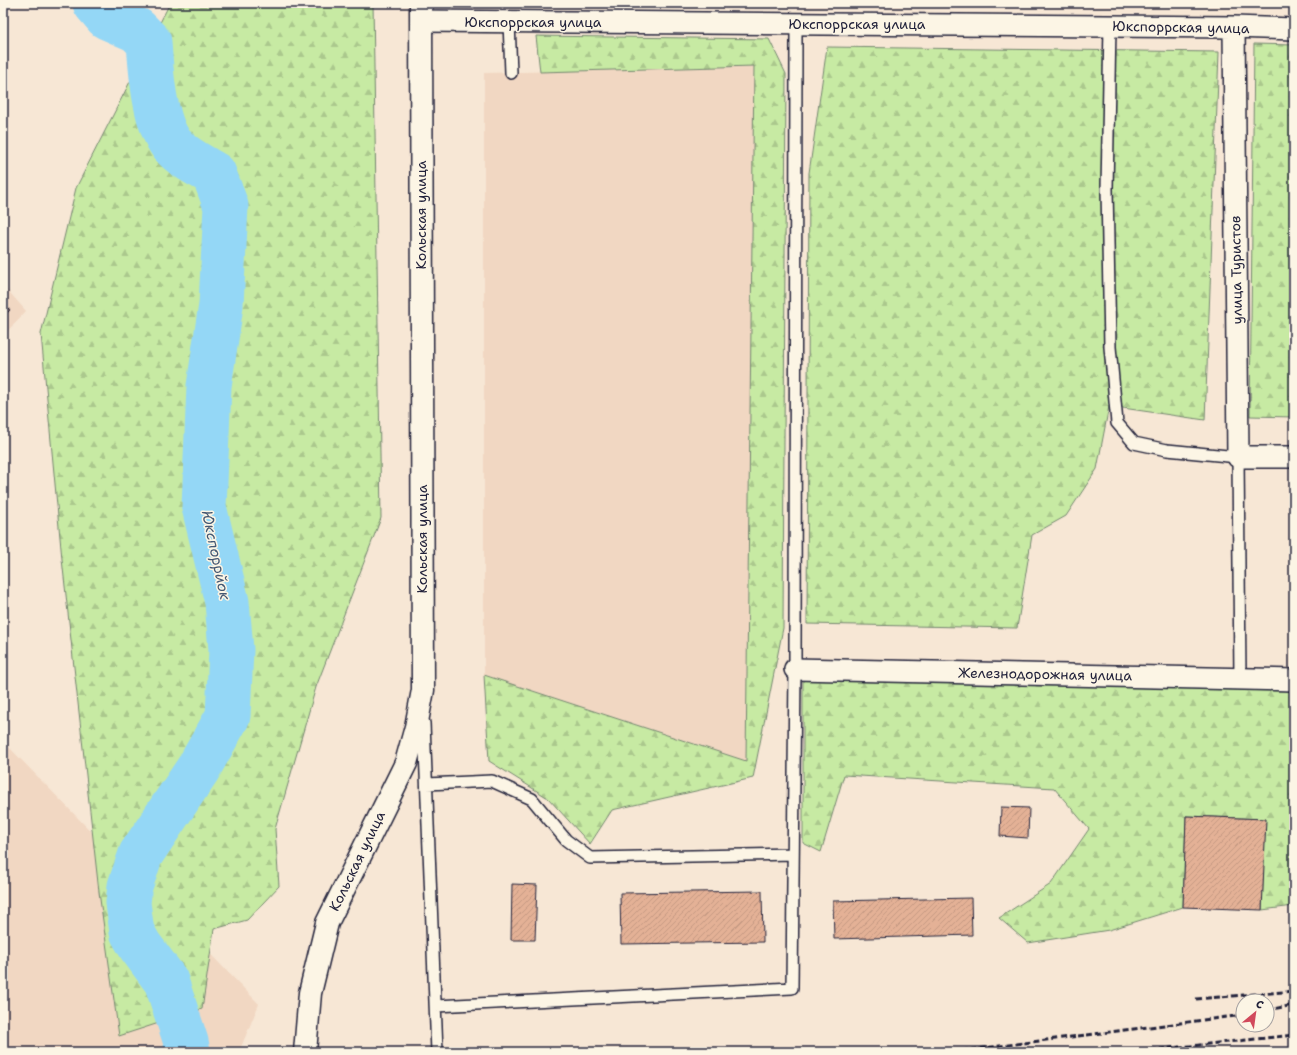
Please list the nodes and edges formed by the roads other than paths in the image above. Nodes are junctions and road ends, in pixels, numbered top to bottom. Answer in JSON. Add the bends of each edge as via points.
{"nodes":[{"id":1,"x":421,"y":12,"type":"edge"},
{"id":2,"x":509,"y":22,"type":"junction"},
{"id":3,"x":796,"y":24,"type":"junction"},
{"id":4,"x":1110,"y":26,"type":"junction"},
{"id":5,"x":1234,"y":27,"type":"junction"},
{"id":6,"x":1294,"y":30,"type":"edge"},
{"id":7,"x":511,"y":73,"type":"dead end"},
{"id":8,"x":1238,"y":457,"type":"junction"},
{"id":9,"x":1294,"y":457,"type":"edge"},
{"id":10,"x":795,"y":669,"type":"junction"},
{"id":11,"x":1240,"y":678,"type":"junction"},
{"id":12,"x":1294,"y":680,"type":"edge"},
{"id":13,"x":423,"y":690,"type":"junction"},
{"id":14,"x":427,"y":784,"type":"junction"},
{"id":15,"x":793,"y":854,"type":"junction"},
{"id":16,"x":436,"y":1006,"type":"junction"},
{"id":17,"x":305,"y":1052,"type":"edge"},
{"id":18,"x":437,"y":1052,"type":"edge"}],
"edges":[{"from":1,"to":2,"type":"street","name":"Юкспоррская улица"},
{"from":1,"to":13,"type":"street","name":"Кольская улица"},
{"from":2,"to":3,"type":"street","name":"Юкспоррская улица"},
{"from":2,"to":7,"type":"lane"},
{"from":3,"to":4,"type":"street","name":"Юкспоррская улица"},
{"from":3,"to":10,"type":"lane"},
{"from":4,"to":5,"type":"street","name":"Юкспоррская улица"},
{"from":4,"to":8,"type":"lane","via":[[1107,204],[1110,347],[1117,423],[1134,442],[1167,450]]},
{"from":5,"to":6,"type":"street","name":"Юкспоррская улица"},
{"from":5,"to":8,"type":"street","name":"улица Туристов"},
{"from":8,"to":9,"type":"street"},
{"from":8,"to":11,"type":"lane"},
{"from":10,"to":11,"type":"street","name":"Железнодорожная улица"},
{"from":10,"to":15,"type":"lane"},
{"from":11,"to":12,"type":"street","name":"Железнодорожная улица"},
{"from":13,"to":14,"type":"lane"},
{"from":13,"to":17,"type":"street","name":"Кольская улица","via":[[406,763],[327,923],[310,993]]},
{"from":14,"to":15,"type":"lane","via":[[492,782],[532,798],[566,840],[590,858]]},
{"from":14,"to":16,"type":"lane"},
{"from":15,"to":16,"type":"lane","via":[[792,988]]},
{"from":16,"to":18,"type":"lane"}]}
